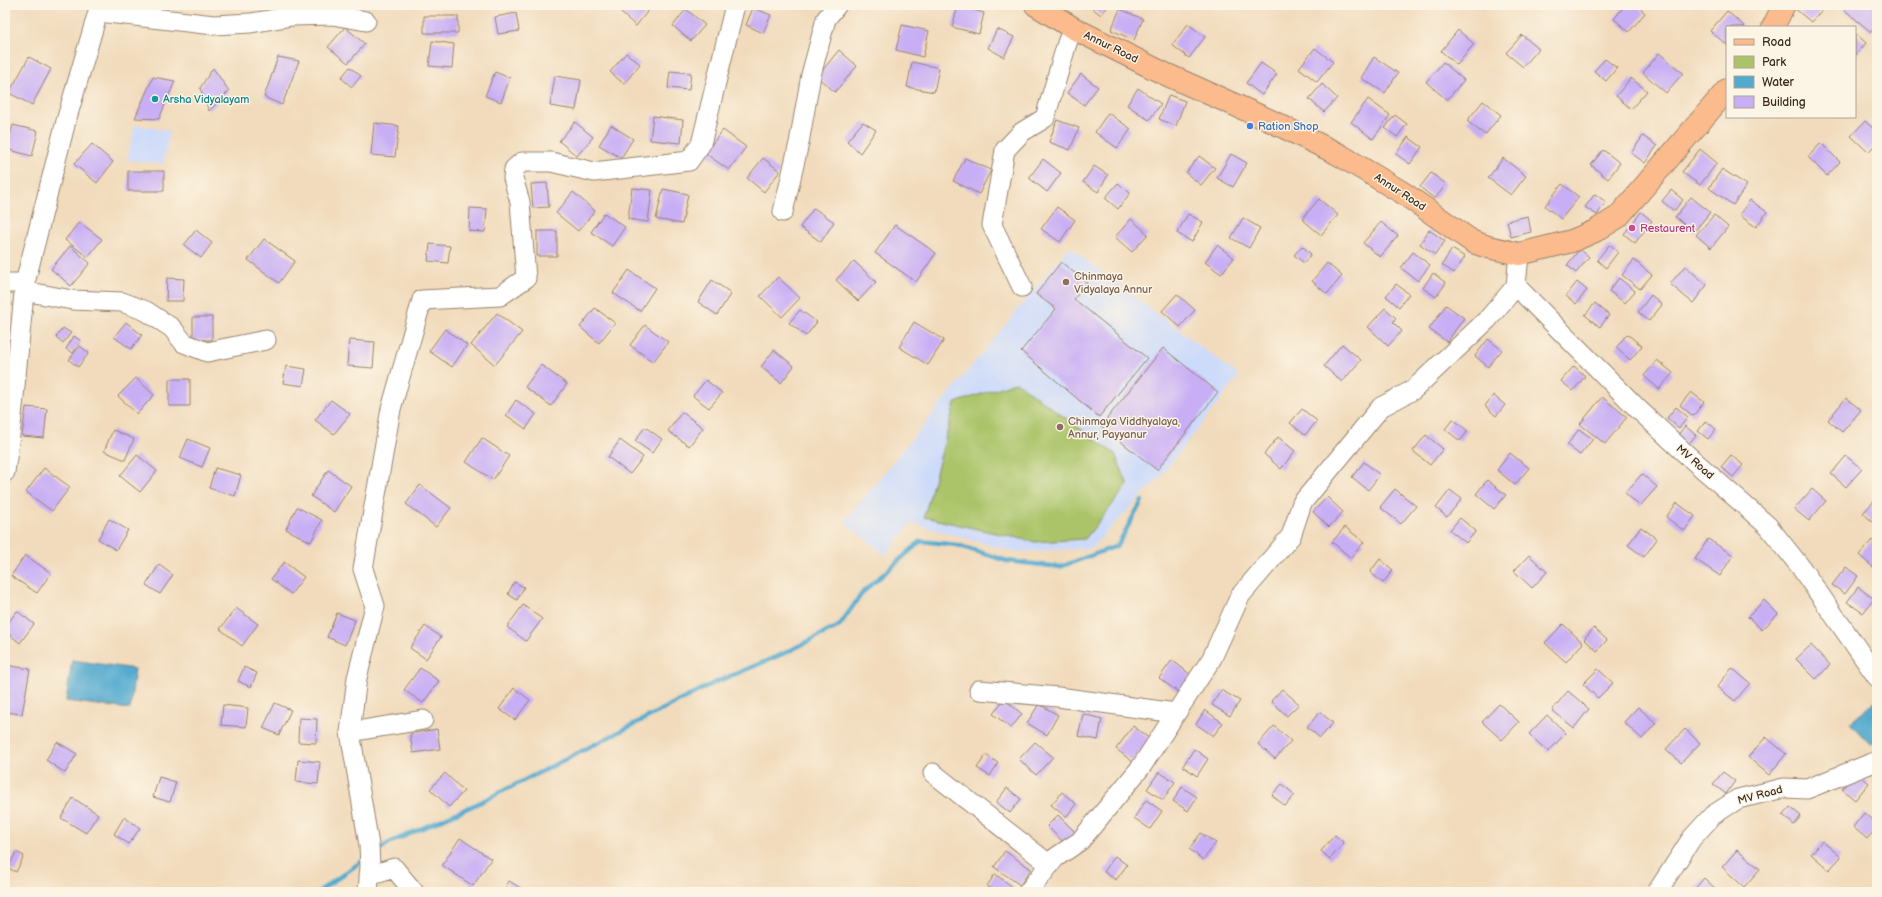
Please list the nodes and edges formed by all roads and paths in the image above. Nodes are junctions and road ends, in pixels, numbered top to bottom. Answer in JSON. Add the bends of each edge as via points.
{"nodes":[{"id":1,"x":735,"y":5,"type":"edge"},
{"id":2,"x":837,"y":5,"type":"edge"},
{"id":3,"x":1036,"y":5,"type":"edge"},
{"id":4,"x":1784,"y":5,"type":"edge"},
{"id":5,"x":99,"y":8,"type":"edge"},
{"id":6,"x":366,"y":21,"type":"dead end"},
{"id":7,"x":1774,"y":26,"type":"edge"},
{"id":8,"x":1073,"y":28,"type":"junction"},
{"id":9,"x":1726,"y":91,"type":"edge"},
{"id":10,"x":783,"y":212,"type":"dead end"},
{"id":11,"x":1519,"y":254,"type":"junction"},
{"id":12,"x":5,"y":283,"type":"edge"},
{"id":13,"x":1516,"y":286,"type":"junction"},
{"id":14,"x":25,"y":287,"type":"junction"},
{"id":15,"x":1022,"y":287,"type":"dead end"},
{"id":16,"x":266,"y":340,"type":"dead end"},
{"id":17,"x":8,"y":427,"type":"edge"},
{"id":18,"x":5,"y":472,"type":"edge"},
{"id":19,"x":1877,"y":677,"type":"edge"},
{"id":20,"x":979,"y":690,"type":"dead end"},
{"id":21,"x":1176,"y":713,"type":"junction"},
{"id":22,"x":423,"y":720,"type":"dead end"},
{"id":23,"x":350,"y":732,"type":"junction"},
{"id":24,"x":1877,"y":761,"type":"edge"},
{"id":25,"x":933,"y":773,"type":"dead end"},
{"id":26,"x":1050,"y":865,"type":"junction"},
{"id":27,"x":369,"y":878,"type":"edge"},
{"id":28,"x":414,"y":892,"type":"edge"},
{"id":29,"x":1028,"y":892,"type":"edge"},
{"id":30,"x":1658,"y":892,"type":"edge"}],
"edges":[{"from":1,"to":23,"type":"street","via":[[701,144],[689,161],[594,172],[550,162],[522,162],[514,169],[513,178],[520,202],[526,278],[500,296],[422,300],[391,409],[363,569],[375,606],[357,678]]},
{"from":2,"to":10,"type":"street","via":[[826,19],[812,68],[799,143]]},
{"from":3,"to":8,"type":"main road","name":"Annur Road"},
{"from":4,"to":7,"type":"main road"},
{"from":5,"to":6,"type":"street","via":[[214,25],[251,23],[292,16],[332,15]]},
{"from":5,"to":14,"type":"street","via":[[66,121]]},
{"from":8,"to":11,"type":"main road","name":"Annur Road","via":[[1338,154],[1403,193],[1473,242]]},
{"from":8,"to":15,"type":"street","via":[[1045,118],[1022,132],[1005,150],[992,225]]},
{"from":9,"to":11,"type":"main road","name":"Annur Road","via":[[1618,216],[1595,231],[1572,241]]},
{"from":11,"to":13,"type":"street"},
{"from":12,"to":14,"type":"street"},
{"from":13,"to":19,"type":"street","name":"MV Road","via":[[1638,409],[1768,526],[1799,565]]},
{"from":13,"to":21,"type":"street","via":[[1488,319],[1413,390],[1381,407],[1302,503],[1291,536],[1240,596],[1212,658]]},
{"from":14,"to":16,"type":"street","via":[[72,300],[122,302],[146,311],[172,328],[184,343],[207,352]]},
{"from":14,"to":17,"type":"street"},
{"from":17,"to":18,"type":"street"},
{"from":20,"to":21,"type":"street","via":[[1058,697]]},
{"from":21,"to":26,"type":"street","via":[[1142,767],[1080,841],[1055,858]]},
{"from":22,"to":23,"type":"street"},
{"from":23,"to":27,"type":"street","via":[[369,845]]},
{"from":24,"to":30,"type":"street","name":"MV Road","via":[[1807,789],[1784,788],[1738,799],[1712,815],[1692,838]]},
{"from":25,"to":26,"type":"street"},
{"from":26,"to":29,"type":"street"},
{"from":27,"to":28,"type":"street","via":[[394,868]]}]}
